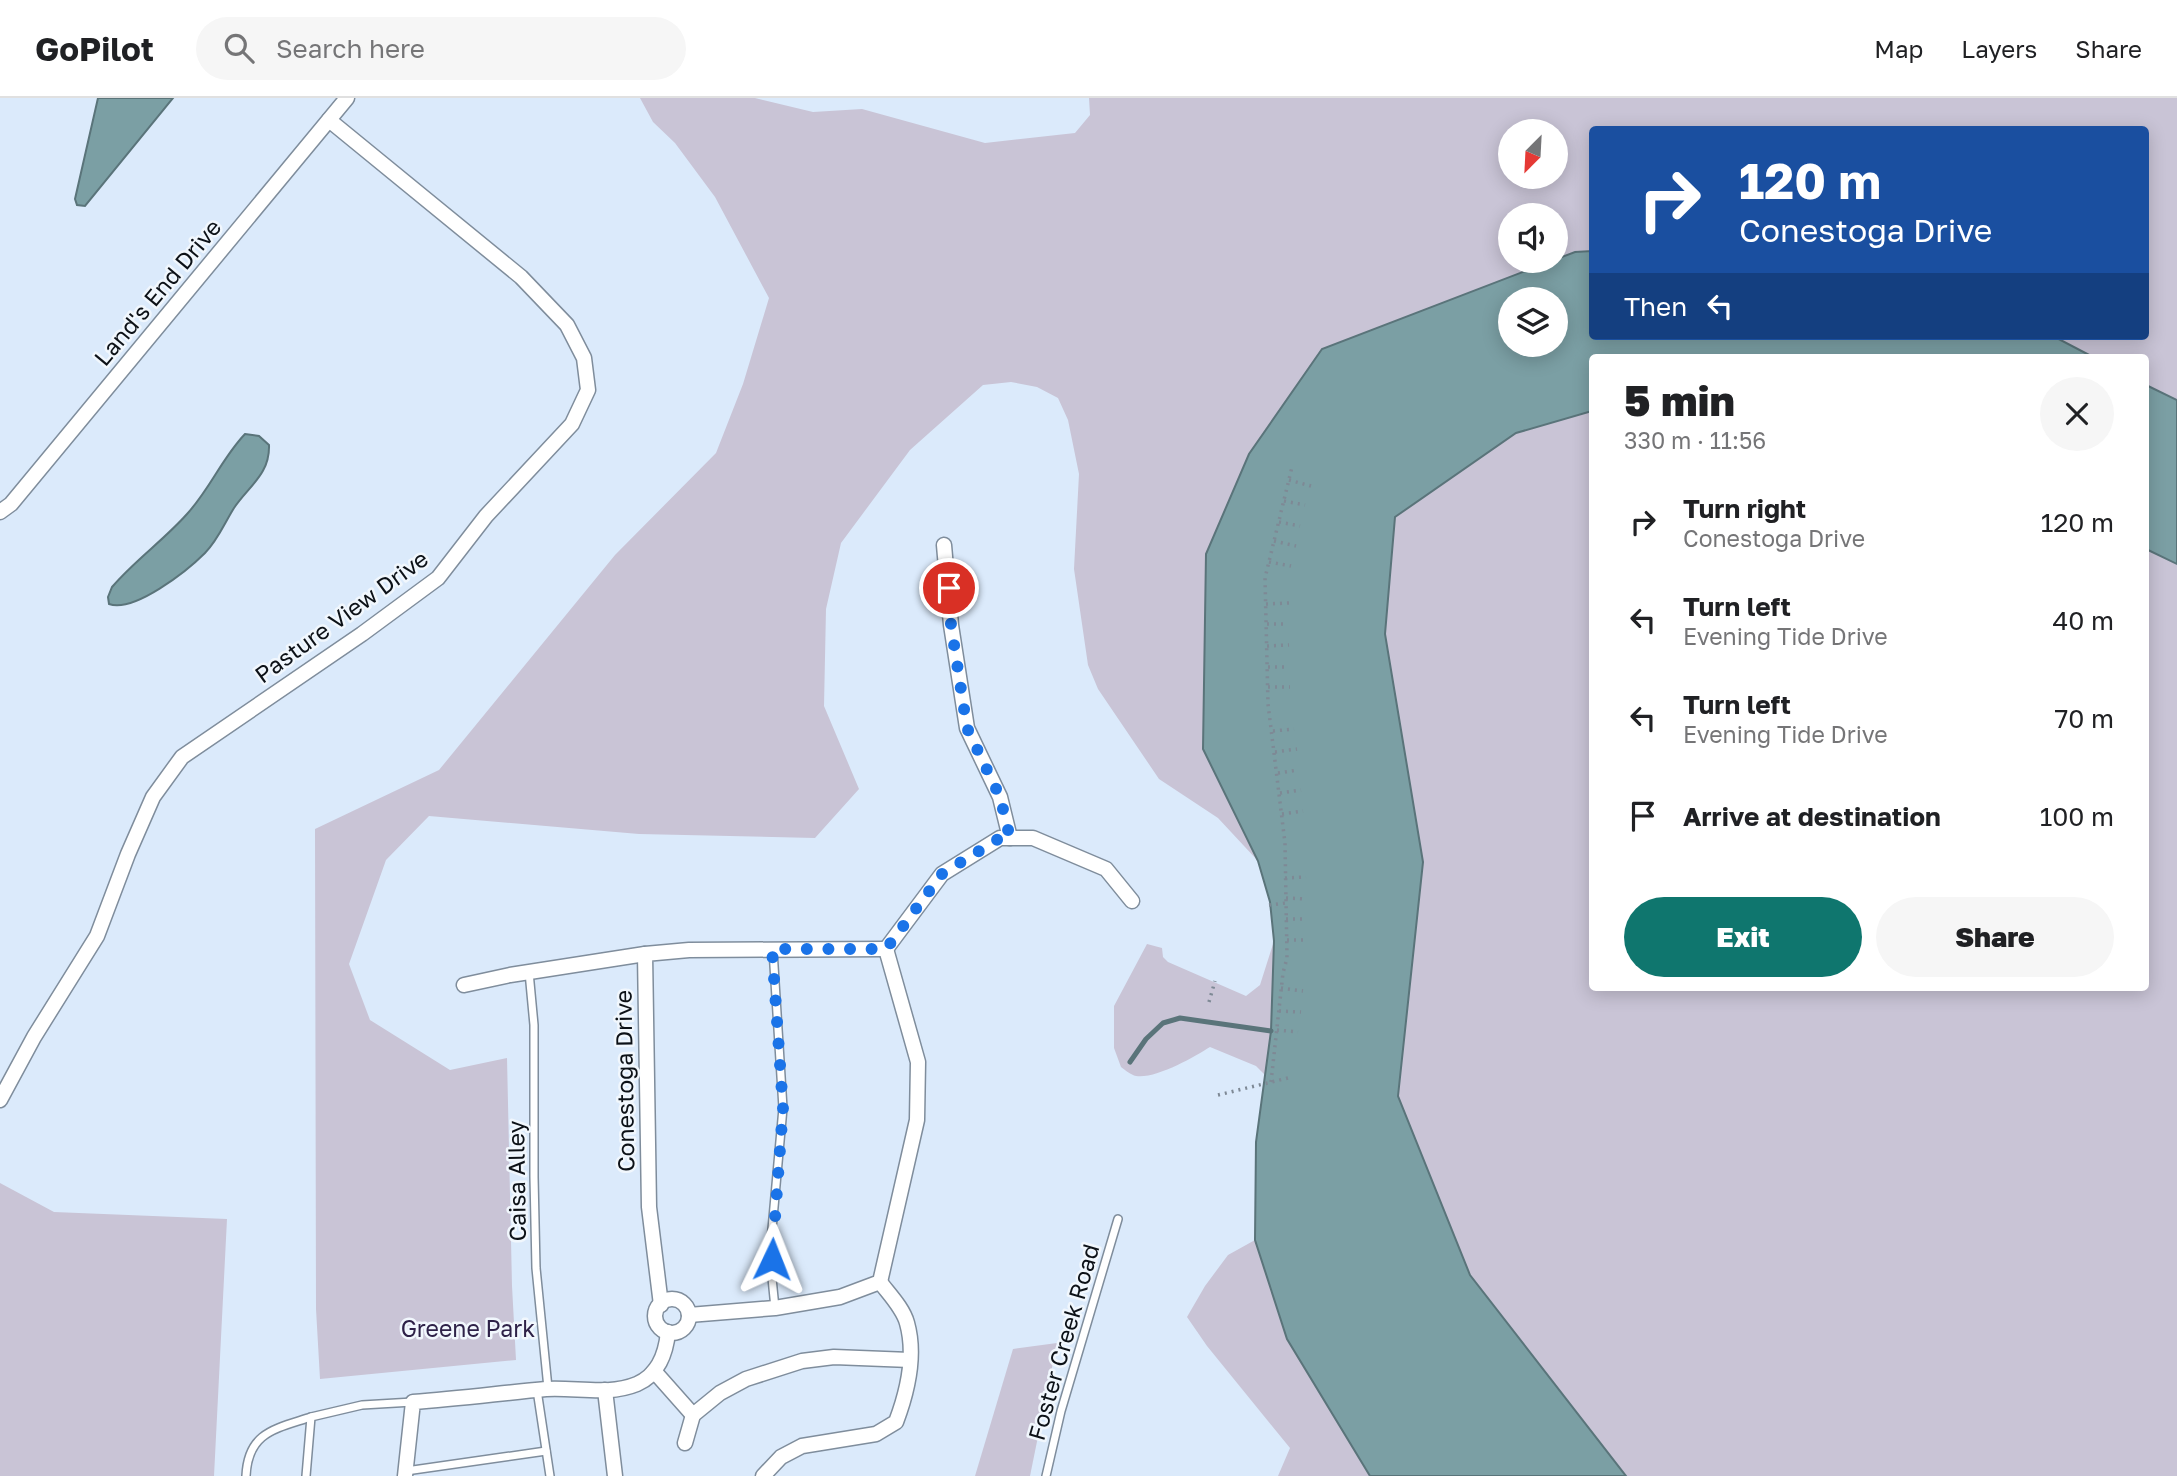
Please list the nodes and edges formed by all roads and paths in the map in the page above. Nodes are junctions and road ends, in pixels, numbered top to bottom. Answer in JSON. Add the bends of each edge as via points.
{"nodes":[{"id":1,"x":347,"y":98,"type":"edge"},
{"id":2,"x":329,"y":120,"type":"junction"},
{"id":3,"x":1292,"y":467,"type":"dead end"},
{"id":4,"x":1289,"y":480,"type":"junction"},
{"id":5,"x":1311,"y":485,"type":"dead end"},
{"id":6,"x":1284,"y":501,"type":"junction"},
{"id":7,"x":1305,"y":505,"type":"dead end"},
{"id":8,"x":0,"y":512,"type":"edge"},
{"id":9,"x":1279,"y":522,"type":"junction"},
{"id":10,"x":1300,"y":526,"type":"dead end"},
{"id":11,"x":1274,"y":541,"type":"junction"},
{"id":12,"x":944,"y":545,"type":"dead end"},
{"id":13,"x":1296,"y":547,"type":"dead end"},
{"id":14,"x":1269,"y":562,"type":"junction"},
{"id":15,"x":1290,"y":566,"type":"dead end"},
{"id":16,"x":1289,"y":603,"type":"dead end"},
{"id":17,"x":1266,"y":604,"type":"junction"},
{"id":18,"x":1267,"y":624,"type":"junction"},
{"id":19,"x":1288,"y":624,"type":"dead end"},
{"id":20,"x":1289,"y":645,"type":"dead end"},
{"id":21,"x":1267,"y":646,"type":"junction"},
{"id":22,"x":1268,"y":667,"type":"junction"},
{"id":23,"x":1289,"y":667,"type":"dead end"},
{"id":24,"x":1268,"y":687,"type":"junction"},
{"id":25,"x":1290,"y":687,"type":"dead end"},
{"id":26,"x":1294,"y":729,"type":"dead end"},
{"id":27,"x":1273,"y":731,"type":"junction"},
{"id":28,"x":1297,"y":750,"type":"dead end"},
{"id":29,"x":1275,"y":752,"type":"junction"},
{"id":30,"x":1298,"y":770,"type":"dead end"},
{"id":31,"x":1278,"y":773,"type":"junction"},
{"id":32,"x":1301,"y":790,"type":"dead end"},
{"id":33,"x":1280,"y":793,"type":"junction"},
{"id":34,"x":1303,"y":811,"type":"dead end"},
{"id":35,"x":1282,"y":814,"type":"junction"},
{"id":36,"x":1010,"y":838,"type":"junction"},
{"id":37,"x":1306,"y":877,"type":"dead end"},
{"id":38,"x":1285,"y":878,"type":"junction"},
{"id":39,"x":1306,"y":898,"type":"dead end"},
{"id":40,"x":1132,"y":901,"type":"dead end"},
{"id":41,"x":1286,"y":901,"type":"junction"},
{"id":42,"x":1269,"y":905,"type":"dead end"},
{"id":43,"x":1286,"y":919,"type":"junction"},
{"id":44,"x":1306,"y":919,"type":"dead end"},
{"id":45,"x":1286,"y":940,"type":"junction"},
{"id":46,"x":1306,"y":940,"type":"dead end"},
{"id":47,"x":772,"y":949,"type":"junction"},
{"id":48,"x":886,"y":949,"type":"junction"},
{"id":49,"x":645,"y":954,"type":"junction"},
{"id":50,"x":529,"y":972,"type":"junction"},
{"id":51,"x":1215,"y":981,"type":"dead end"},
{"id":52,"x":464,"y":985,"type":"dead end"},
{"id":53,"x":1281,"y":988,"type":"junction"},
{"id":54,"x":1303,"y":991,"type":"dead end"},
{"id":55,"x":1209,"y":1002,"type":"dead end"},
{"id":56,"x":1279,"y":1011,"type":"junction"},
{"id":57,"x":1301,"y":1012,"type":"dead end"},
{"id":58,"x":1277,"y":1030,"type":"junction"},
{"id":59,"x":1298,"y":1032,"type":"dead end"},
{"id":60,"x":1288,"y":1078,"type":"dead end"},
{"id":61,"x":1271,"y":1082,"type":"junction"},
{"id":62,"x":1218,"y":1095,"type":"dead end"},
{"id":63,"x":0,"y":1100,"type":"edge"},
{"id":64,"x":1118,"y":1219,"type":"dead end"},
{"id":65,"x":880,"y":1282,"type":"junction"},
{"id":66,"x":661,"y":1305,"type":"junction"},
{"id":67,"x":775,"y":1308,"type":"junction"},
{"id":68,"x":689,"y":1315,"type":"junction"},
{"id":69,"x":668,"y":1332,"type":"junction"},
{"id":70,"x":910,"y":1360,"type":"junction"},
{"id":71,"x":654,"y":1371,"type":"junction"},
{"id":72,"x":542,"y":1390,"type":"junction"},
{"id":73,"x":605,"y":1390,"type":"junction"},
{"id":74,"x":413,"y":1402,"type":"junction"},
{"id":75,"x":693,"y":1415,"type":"junction"},
{"id":76,"x":311,"y":1417,"type":"junction"},
{"id":77,"x":685,"y":1443,"type":"dead end"},
{"id":78,"x":546,"y":1451,"type":"junction"},
{"id":79,"x":406,"y":1473,"type":"edge"},
{"id":80,"x":246,"y":1476,"type":"edge"},
{"id":81,"x":306,"y":1476,"type":"edge"},
{"id":82,"x":550,"y":1476,"type":"edge"},
{"id":83,"x":615,"y":1476,"type":"edge"},
{"id":84,"x":763,"y":1476,"type":"edge"},
{"id":85,"x":1046,"y":1476,"type":"edge"}],
"edges":[{"from":1,"to":2,"type":"street","name":"Land's End Drive"},
{"from":2,"to":8,"type":"street","name":"Land's End Drive"},
{"from":2,"to":63,"type":"street","name":"Pasture View Drive","via":[[521,277],[567,325],[584,358],[588,390],[572,424],[486,516],[438,578],[183,757],[153,797],[97,936]]},
{"from":3,"to":4,"type":"path"},
{"from":4,"to":5,"type":"path"},
{"from":4,"to":6,"type":"path"},
{"from":6,"to":7,"type":"path"},
{"from":6,"to":9,"type":"path"},
{"from":9,"to":10,"type":"path"},
{"from":9,"to":11,"type":"path"},
{"from":11,"to":13,"type":"path"},
{"from":11,"to":14,"type":"path"},
{"from":12,"to":36,"type":"street","via":[[967,728],[1000,797]]},
{"from":14,"to":15,"type":"path"},
{"from":14,"to":17,"type":"path"},
{"from":16,"to":17,"type":"path"},
{"from":17,"to":18,"type":"path"},
{"from":18,"to":19,"type":"path"},
{"from":18,"to":21,"type":"path"},
{"from":20,"to":21,"type":"path"},
{"from":21,"to":22,"type":"path"},
{"from":22,"to":23,"type":"path"},
{"from":22,"to":24,"type":"path"},
{"from":24,"to":25,"type":"path"},
{"from":24,"to":27,"type":"path"},
{"from":26,"to":27,"type":"path"},
{"from":27,"to":29,"type":"path"},
{"from":28,"to":29,"type":"path"},
{"from":29,"to":31,"type":"path"},
{"from":30,"to":31,"type":"path"},
{"from":31,"to":33,"type":"path"},
{"from":32,"to":33,"type":"path"},
{"from":33,"to":35,"type":"path"},
{"from":34,"to":35,"type":"path"},
{"from":35,"to":38,"type":"path"},
{"from":36,"to":40,"type":"street","via":[[1032,838],[1105,869]]},
{"from":36,"to":48,"type":"street","via":[[1000,838],[942,874]]},
{"from":37,"to":38,"type":"path"},
{"from":38,"to":41,"type":"path"},
{"from":39,"to":41,"type":"path"},
{"from":41,"to":42,"type":"path"},
{"from":41,"to":43,"type":"path"},
{"from":43,"to":44,"type":"path"},
{"from":43,"to":45,"type":"path"},
{"from":45,"to":46,"type":"path"},
{"from":45,"to":53,"type":"path"},
{"from":47,"to":48,"type":"street","name":"Conestoga Drive"},
{"from":47,"to":49,"type":"street","name":"Conestoga Drive"},
{"from":47,"to":67,"type":"lane","via":[[783,1108],[771,1240]]},
{"from":48,"to":65,"type":"street","via":[[918,1062],[917,1120]]},
{"from":49,"to":50,"type":"street","name":"Conestoga Drive"},
{"from":49,"to":66,"type":"street","name":"Conestoga Drive","via":[[649,1207]]},
{"from":50,"to":52,"type":"street","name":"Conestoga Drive"},
{"from":50,"to":72,"type":"lane","name":"Caisa Alley"},
{"from":51,"to":55,"type":"path"},
{"from":53,"to":54,"type":"path"},
{"from":53,"to":56,"type":"path"},
{"from":56,"to":57,"type":"path"},
{"from":56,"to":58,"type":"path"},
{"from":58,"to":59,"type":"path"},
{"from":58,"to":61,"type":"path"},
{"from":60,"to":61,"type":"path"},
{"from":61,"to":62,"type":"path"},
{"from":64,"to":85,"type":"lane","name":"Foster Creek Road"},
{"from":65,"to":67,"type":"street","via":[[840,1297]]},
{"from":65,"to":70,"type":"street","via":[[907,1322]]},
{"from":66,"to":68,"type":"street","via":[[676,1300]]},
{"from":66,"to":69,"type":"street","via":[[656,1319]]},
{"from":67,"to":68,"type":"street"},
{"from":68,"to":69,"type":"street","via":[[682,1330]]},
{"from":69,"to":71,"type":"street","via":[[663,1359]]},
{"from":70,"to":75,"type":"street","via":[[834,1357],[802,1361],[746,1379]]},
{"from":70,"to":84,"type":"street","via":[[896,1422],[876,1434],[802,1446],[781,1457]]},
{"from":71,"to":73,"type":"street","via":[[638,1383]]},
{"from":71,"to":75,"type":"street"},
{"from":72,"to":73,"type":"street"},
{"from":72,"to":74,"type":"street"},
{"from":72,"to":78,"type":"lane","name":"Caisa Alley"},
{"from":73,"to":83,"type":"street"},
{"from":74,"to":76,"type":"lane","via":[[362,1405]]},
{"from":74,"to":79,"type":"street"},
{"from":75,"to":77,"type":"street"},
{"from":76,"to":80,"type":"lane","via":[[275,1429],[253,1444]]},
{"from":76,"to":81,"type":"lane"},
{"from":78,"to":79,"type":"lane"},
{"from":78,"to":82,"type":"lane","name":"Caisa Alley"}]}
